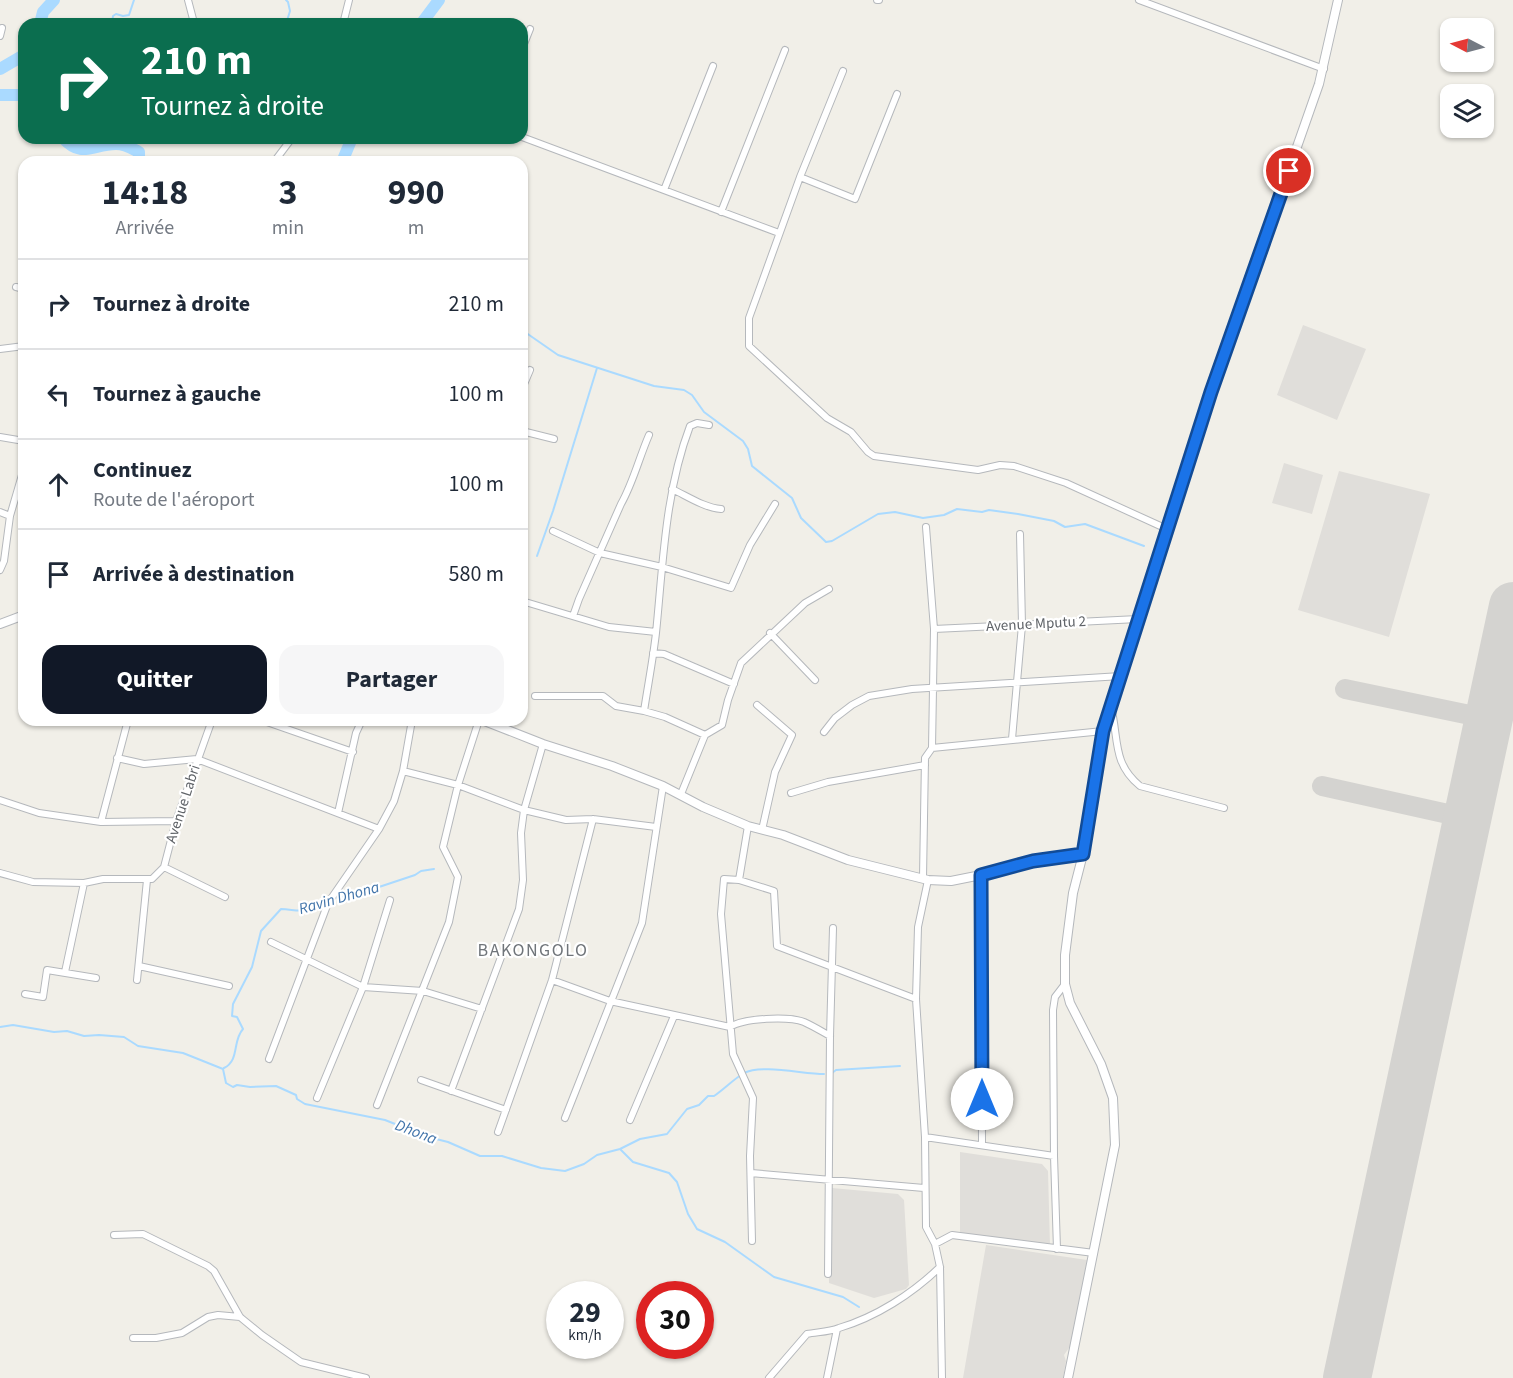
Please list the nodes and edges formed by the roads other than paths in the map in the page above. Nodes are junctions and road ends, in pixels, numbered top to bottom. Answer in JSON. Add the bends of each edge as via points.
{"nodes":[{"id":1,"x":188,"y":0,"type":"edge"},
{"id":2,"x":348,"y":0,"type":"edge"},
{"id":3,"x":1139,"y":0,"type":"edge"},
{"id":4,"x":1338,"y":0,"type":"edge"},
{"id":5,"x":193,"y":18,"type":"edge"},
{"id":6,"x":344,"y":18,"type":"edge"},
{"id":7,"x":530,"y":29,"type":"dead end"},
{"id":8,"x":528,"y":34,"type":"edge"},
{"id":9,"x":785,"y":50,"type":"dead end"},
{"id":10,"x":713,"y":66,"type":"dead end"},
{"id":11,"x":1324,"y":69,"type":"junction"},
{"id":12,"x":843,"y":71,"type":"dead end"},
{"id":13,"x":897,"y":94,"type":"dead end"},
{"id":14,"x":528,"y":138,"type":"edge"},
{"id":15,"x":800,"y":177,"type":"junction"},
{"id":16,"x":664,"y":190,"type":"junction"},
{"id":17,"x":721,"y":212,"type":"junction"},
{"id":18,"x":779,"y":233,"type":"junction"},
{"id":19,"x":18,"y":347,"type":"edge"},
{"id":20,"x":0,"y":349,"type":"edge"},
{"id":21,"x":530,"y":370,"type":"dead end"},
{"id":22,"x":528,"y":375,"type":"edge"},
{"id":23,"x":709,"y":425,"type":"dead end"},
{"id":24,"x":528,"y":432,"type":"edge"},
{"id":25,"x":649,"y":435,"type":"dead end"},
{"id":26,"x":0,"y":437,"type":"edge"},
{"id":27,"x":554,"y":439,"type":"dead end"},
{"id":28,"x":18,"y":440,"type":"edge"},
{"id":29,"x":18,"y":489,"type":"edge"},
{"id":30,"x":672,"y":489,"type":"junction"},
{"id":31,"x":775,"y":504,"type":"dead end"},
{"id":32,"x":721,"y":509,"type":"dead end"},
{"id":33,"x":0,"y":512,"type":"edge"},
{"id":34,"x":10,"y":516,"type":"junction"},
{"id":35,"x":926,"y":527,"type":"dead end"},
{"id":36,"x":1167,"y":529,"type":"junction"},
{"id":37,"x":553,"y":531,"type":"dead end"},
{"id":38,"x":1020,"y":534,"type":"dead end"},
{"id":39,"x":600,"y":554,"type":"junction"},
{"id":40,"x":662,"y":567,"type":"junction"},
{"id":41,"x":0,"y":570,"type":"edge"},
{"id":42,"x":829,"y":589,"type":"dead end"},
{"id":43,"x":528,"y":603,"type":"edge"},
{"id":44,"x":573,"y":616,"type":"junction"},
{"id":45,"x":18,"y":617,"type":"edge"},
{"id":46,"x":1138,"y":619,"type":"junction"},
{"id":47,"x":0,"y":624,"type":"edge"},
{"id":48,"x":1022,"y":625,"type":"junction"},
{"id":49,"x":934,"y":629,"type":"junction"},
{"id":50,"x":656,"y":633,"type":"junction"},
{"id":51,"x":770,"y":633,"type":"junction"},
{"id":52,"x":653,"y":653,"type":"junction"},
{"id":53,"x":1121,"y":675,"type":"junction"},
{"id":54,"x":815,"y":680,"type":"dead end"},
{"id":55,"x":1017,"y":682,"type":"junction"},
{"id":56,"x":734,"y":684,"type":"junction"},
{"id":57,"x":934,"y":688,"type":"junction"},
{"id":58,"x":535,"y":696,"type":"dead end"},
{"id":59,"x":757,"y":705,"type":"dead end"},
{"id":60,"x":1111,"y":707,"type":"junction"},
{"id":61,"x":644,"y":711,"type":"junction"},
{"id":62,"x":126,"y":726,"type":"edge"},
{"id":63,"x":210,"y":726,"type":"edge"},
{"id":64,"x":278,"y":726,"type":"edge"},
{"id":65,"x":359,"y":726,"type":"edge"},
{"id":66,"x":411,"y":726,"type":"edge"},
{"id":67,"x":478,"y":726,"type":"edge"},
{"id":68,"x":496,"y":726,"type":"edge"},
{"id":69,"x":1103,"y":731,"type":"junction"},
{"id":70,"x":824,"y":732,"type":"dead end"},
{"id":71,"x":705,"y":735,"type":"junction"},
{"id":72,"x":1012,"y":739,"type":"junction"},
{"id":73,"x":543,"y":744,"type":"junction"},
{"id":74,"x":932,"y":748,"type":"junction"},
{"id":75,"x":353,"y":752,"type":"junction"},
{"id":76,"x":117,"y":758,"type":"junction"},
{"id":77,"x":197,"y":759,"type":"junction"},
{"id":78,"x":925,"y":765,"type":"junction"},
{"id":79,"x":403,"y":771,"type":"junction"},
{"id":80,"x":458,"y":785,"type":"junction"},
{"id":81,"x":663,"y":786,"type":"junction"},
{"id":82,"x":791,"y":793,"type":"dead end"},
{"id":83,"x":681,"y":794,"type":"junction"},
{"id":84,"x":0,"y":800,"type":"edge"},
{"id":85,"x":1224,"y":808,"type":"dead end"},
{"id":86,"x":524,"y":810,"type":"junction"},
{"id":87,"x":338,"y":813,"type":"junction"},
{"id":88,"x":593,"y":819,"type":"junction"},
{"id":89,"x":177,"y":821,"type":"junction"},
{"id":90,"x":101,"y":822,"type":"junction"},
{"id":91,"x":748,"y":826,"type":"junction"},
{"id":92,"x":656,"y":827,"type":"junction"},
{"id":93,"x":379,"y":829,"type":"junction"},
{"id":94,"x":762,"y":830,"type":"junction"},
{"id":95,"x":1083,"y":854,"type":"junction"},
{"id":96,"x":164,"y":867,"type":"junction"},
{"id":97,"x":0,"y":873,"type":"edge"},
{"id":98,"x":981,"y":875,"type":"junction"},
{"id":99,"x":925,"y":879,"type":"junction"},
{"id":100,"x":147,"y":880,"type":"junction"},
{"id":101,"x":739,"y":880,"type":"junction"},
{"id":102,"x":84,"y":883,"type":"junction"},
{"id":103,"x":225,"y":897,"type":"dead end"},
{"id":104,"x":390,"y":900,"type":"dead end"},
{"id":105,"x":833,"y":928,"type":"dead end"},
{"id":106,"x":271,"y":942,"type":"dead end"},
{"id":107,"x":307,"y":959,"type":"junction"},
{"id":108,"x":139,"y":966,"type":"junction"},
{"id":109,"x":832,"y":967,"type":"junction"},
{"id":110,"x":65,"y":972,"type":"junction"},
{"id":111,"x":96,"y":978,"type":"dead end"},
{"id":112,"x":137,"y":980,"type":"dead end"},
{"id":113,"x":552,"y":980,"type":"junction"},
{"id":114,"x":1065,"y":984,"type":"junction"},
{"id":115,"x":228,"y":986,"type":"dead end"},
{"id":116,"x":363,"y":987,"type":"junction"},
{"id":117,"x":423,"y":991,"type":"junction"},
{"id":118,"x":25,"y":994,"type":"dead end"},
{"id":119,"x":916,"y":999,"type":"junction"},
{"id":120,"x":610,"y":1001,"type":"junction"},
{"id":121,"x":482,"y":1010,"type":"junction"},
{"id":122,"x":674,"y":1016,"type":"junction"},
{"id":123,"x":730,"y":1027,"type":"junction"},
{"id":124,"x":830,"y":1036,"type":"junction"},
{"id":125,"x":269,"y":1059,"type":"dead end"},
{"id":126,"x":420,"y":1080,"type":"dead end"},
{"id":127,"x":451,"y":1091,"type":"junction"},
{"id":128,"x":317,"y":1098,"type":"dead end"},
{"id":129,"x":377,"y":1105,"type":"dead end"},
{"id":130,"x":506,"y":1110,"type":"junction"},
{"id":131,"x":565,"y":1118,"type":"dead end"},
{"id":132,"x":630,"y":1120,"type":"dead end"},
{"id":133,"x":498,"y":1131,"type":"dead end"},
{"id":134,"x":925,"y":1137,"type":"junction"},
{"id":135,"x":982,"y":1144,"type":"junction"},
{"id":136,"x":1054,"y":1156,"type":"junction"},
{"id":137,"x":751,"y":1173,"type":"junction"},
{"id":138,"x":830,"y":1180,"type":"junction"},
{"id":139,"x":924,"y":1188,"type":"junction"},
{"id":140,"x":114,"y":1235,"type":"dead end"},
{"id":141,"x":752,"y":1241,"type":"dead end"},
{"id":142,"x":935,"y":1244,"type":"junction"},
{"id":143,"x":1057,"y":1249,"type":"junction"},
{"id":144,"x":1094,"y":1253,"type":"junction"},
{"id":145,"x":940,"y":1267,"type":"junction"},
{"id":146,"x":828,"y":1274,"type":"dead end"},
{"id":147,"x":240,"y":1317,"type":"junction"},
{"id":148,"x":837,"y":1329,"type":"junction"},
{"id":149,"x":133,"y":1338,"type":"dead end"},
{"id":150,"x":366,"y":1378,"type":"edge"},
{"id":151,"x":769,"y":1378,"type":"edge"},
{"id":152,"x":827,"y":1378,"type":"edge"},
{"id":153,"x":942,"y":1378,"type":"edge"},
{"id":154,"x":1068,"y":1378,"type":"edge"}],
"edges":[{"from":1,"to":5,"type":"street"},
{"from":2,"to":6,"type":"street"},
{"from":3,"to":11,"type":"street"},
{"from":4,"to":11,"type":"street"},
{"from":7,"to":8,"type":"street"},
{"from":9,"to":17,"type":"street"},
{"from":10,"to":16,"type":"street"},
{"from":11,"to":36,"type":"street"},
{"from":12,"to":15,"type":"street"},
{"from":13,"to":15,"type":"street","via":[[855,200]]},
{"from":14,"to":16,"type":"street"},
{"from":15,"to":18,"type":"street"},
{"from":16,"to":17,"type":"street"},
{"from":17,"to":18,"type":"street"},
{"from":18,"to":36,"type":"street","via":[[749,318],[749,346],[827,418],[851,432],[868,452],[884,458],[978,470],[1014,466],[1066,483]]},
{"from":19,"to":20,"type":"street"},
{"from":21,"to":22,"type":"street"},
{"from":23,"to":30,"type":"street","via":[[690,426]]},
{"from":24,"to":27,"type":"street"},
{"from":25,"to":39,"type":"street"},
{"from":26,"to":28,"type":"street"},
{"from":29,"to":34,"type":"street"},
{"from":30,"to":32,"type":"street","via":[[709,508]]},
{"from":30,"to":40,"type":"street"},
{"from":31,"to":40,"type":"street","via":[[750,545],[731,588]]},
{"from":33,"to":34,"type":"street"},
{"from":34,"to":41,"type":"street"},
{"from":35,"to":49,"type":"street"},
{"from":36,"to":46,"type":"street"},
{"from":37,"to":39,"type":"street"},
{"from":38,"to":48,"type":"street"},
{"from":39,"to":40,"type":"street"},
{"from":39,"to":44,"type":"street"},
{"from":40,"to":50,"type":"street"},
{"from":42,"to":51,"type":"street","via":[[805,603]]},
{"from":43,"to":44,"type":"street"},
{"from":44,"to":50,"type":"street","via":[[609,627]]},
{"from":45,"to":47,"type":"street"},
{"from":46,"to":48,"type":"street","name":"Avenue Mputu 2"},
{"from":46,"to":53,"type":"street"},
{"from":48,"to":49,"type":"street","name":"Avenue Mputu 2"},
{"from":48,"to":55,"type":"street"},
{"from":49,"to":57,"type":"street"},
{"from":50,"to":52,"type":"street"},
{"from":51,"to":54,"type":"street"},
{"from":51,"to":56,"type":"street","via":[[741,663]]},
{"from":52,"to":56,"type":"street"},
{"from":52,"to":61,"type":"street"},
{"from":53,"to":55,"type":"street"},
{"from":53,"to":60,"type":"street"},
{"from":55,"to":57,"type":"street"},
{"from":55,"to":72,"type":"street"},
{"from":56,"to":71,"type":"street","via":[[722,725]]},
{"from":57,"to":70,"type":"street","via":[[869,696],[835,718]]},
{"from":57,"to":74,"type":"street"},
{"from":58,"to":61,"type":"street","via":[[603,696],[616,705]]},
{"from":59,"to":94,"type":"street","via":[[792,735],[775,772]]},
{"from":60,"to":69,"type":"street"},
{"from":60,"to":85,"type":"street","via":[[1120,762],[1130,778],[1140,786]]},
{"from":61,"to":71,"type":"street"},
{"from":62,"to":76,"type":"street"},
{"from":63,"to":77,"type":"street","name":"Avenue Labri"},
{"from":64,"to":75,"type":"street"},
{"from":65,"to":75,"type":"street"},
{"from":66,"to":79,"type":"street"},
{"from":67,"to":80,"type":"street"},
{"from":68,"to":73,"type":"street"},
{"from":69,"to":72,"type":"street"},
{"from":69,"to":95,"type":"street"},
{"from":71,"to":83,"type":"street"},
{"from":72,"to":74,"type":"street"},
{"from":73,"to":81,"type":"street"},
{"from":73,"to":86,"type":"street"},
{"from":74,"to":78,"type":"street"},
{"from":75,"to":87,"type":"street"},
{"from":76,"to":77,"type":"street","via":[[144,764]]},
{"from":76,"to":90,"type":"street"},
{"from":77,"to":87,"type":"street"},
{"from":77,"to":89,"type":"street","name":"Avenue Labri"},
{"from":78,"to":82,"type":"street","via":[[828,782]]},
{"from":78,"to":99,"type":"street"},
{"from":79,"to":80,"type":"street"},
{"from":79,"to":93,"type":"street","via":[[394,801]]},
{"from":80,"to":86,"type":"street"},
{"from":80,"to":117,"type":"street","via":[[444,847],[458,877],[449,922]]},
{"from":81,"to":83,"type":"street"},
{"from":81,"to":92,"type":"street"},
{"from":83,"to":91,"type":"street"},
{"from":84,"to":90,"type":"street","via":[[39,813]]},
{"from":86,"to":88,"type":"street","via":[[566,820]]},
{"from":86,"to":121,"type":"street","via":[[524,880],[519,909]]},
{"from":87,"to":93,"type":"street"},
{"from":88,"to":92,"type":"street"},
{"from":88,"to":113,"type":"street"},
{"from":89,"to":90,"type":"street"},
{"from":89,"to":96,"type":"street","name":"Avenue Labri"},
{"from":91,"to":94,"type":"street"},
{"from":91,"to":101,"type":"street"},
{"from":92,"to":120,"type":"street","via":[[642,923]]},
{"from":93,"to":107,"type":"street","via":[[328,903]]},
{"from":94,"to":99,"type":"street","via":[[848,860]]},
{"from":95,"to":98,"type":"street","via":[[1033,861]]},
{"from":95,"to":114,"type":"street","via":[[1065,955]]},
{"from":96,"to":100,"type":"street"},
{"from":96,"to":103,"type":"street"},
{"from":97,"to":102,"type":"street","via":[[33,882]]},
{"from":98,"to":99,"type":"street","via":[[951,881]]},
{"from":98,"to":135,"type":"street"},
{"from":99,"to":119,"type":"street","via":[[918,927]]},
{"from":100,"to":102,"type":"street","via":[[103,879]]},
{"from":100,"to":108,"type":"street"},
{"from":101,"to":109,"type":"street","via":[[774,891],[777,946]]},
{"from":101,"to":123,"type":"street","via":[[724,879],[721,914]]},
{"from":102,"to":110,"type":"street"},
{"from":104,"to":116,"type":"street"},
{"from":105,"to":109,"type":"street"},
{"from":106,"to":107,"type":"street"},
{"from":107,"to":116,"type":"street"},
{"from":107,"to":125,"type":"street"},
{"from":108,"to":112,"type":"street"},
{"from":108,"to":115,"type":"street"},
{"from":109,"to":119,"type":"street"},
{"from":109,"to":124,"type":"street"},
{"from":110,"to":111,"type":"street"},
{"from":110,"to":118,"type":"street","via":[[47,970],[44,997]]},
{"from":113,"to":120,"type":"street"},
{"from":113,"to":130,"type":"street"},
{"from":114,"to":136,"type":"street","via":[[1055,996],[1053,1010]]},
{"from":114,"to":144,"type":"street","via":[[1113,1098],[1115,1145]]},
{"from":116,"to":117,"type":"street"},
{"from":116,"to":128,"type":"street"},
{"from":117,"to":121,"type":"street"},
{"from":117,"to":129,"type":"street"},
{"from":119,"to":134,"type":"street"},
{"from":120,"to":122,"type":"street"},
{"from":120,"to":131,"type":"street"},
{"from":121,"to":127,"type":"street"},
{"from":122,"to":123,"type":"street"},
{"from":122,"to":132,"type":"street"},
{"from":123,"to":124,"type":"street","via":[[737,1022],[785,1019],[803,1022]]},
{"from":123,"to":137,"type":"street","via":[[733,1054],[753,1098]]},
{"from":124,"to":138,"type":"street"},
{"from":126,"to":127,"type":"street"},
{"from":127,"to":130,"type":"street"},
{"from":130,"to":133,"type":"street"},
{"from":134,"to":135,"type":"street"},
{"from":134,"to":139,"type":"street"},
{"from":135,"to":136,"type":"street"},
{"from":136,"to":143,"type":"street"},
{"from":137,"to":138,"type":"street"},
{"from":137,"to":141,"type":"street"},
{"from":138,"to":139,"type":"street"},
{"from":138,"to":146,"type":"street"},
{"from":139,"to":142,"type":"street","via":[[926,1227]]},
{"from":140,"to":147,"type":"street","via":[[143,1234],[208,1266]]},
{"from":142,"to":143,"type":"street","via":[[952,1235]]},
{"from":142,"to":145,"type":"street"},
{"from":143,"to":144,"type":"street"},
{"from":144,"to":154,"type":"street"},
{"from":145,"to":148,"type":"street","via":[[871,1316]]},
{"from":145,"to":153,"type":"street"},
{"from":147,"to":149,"type":"street","via":[[218,1315],[182,1333]]},
{"from":147,"to":150,"type":"street","via":[[300,1362]]},
{"from":148,"to":151,"type":"street","via":[[807,1334]]},
{"from":148,"to":152,"type":"street"}]}
